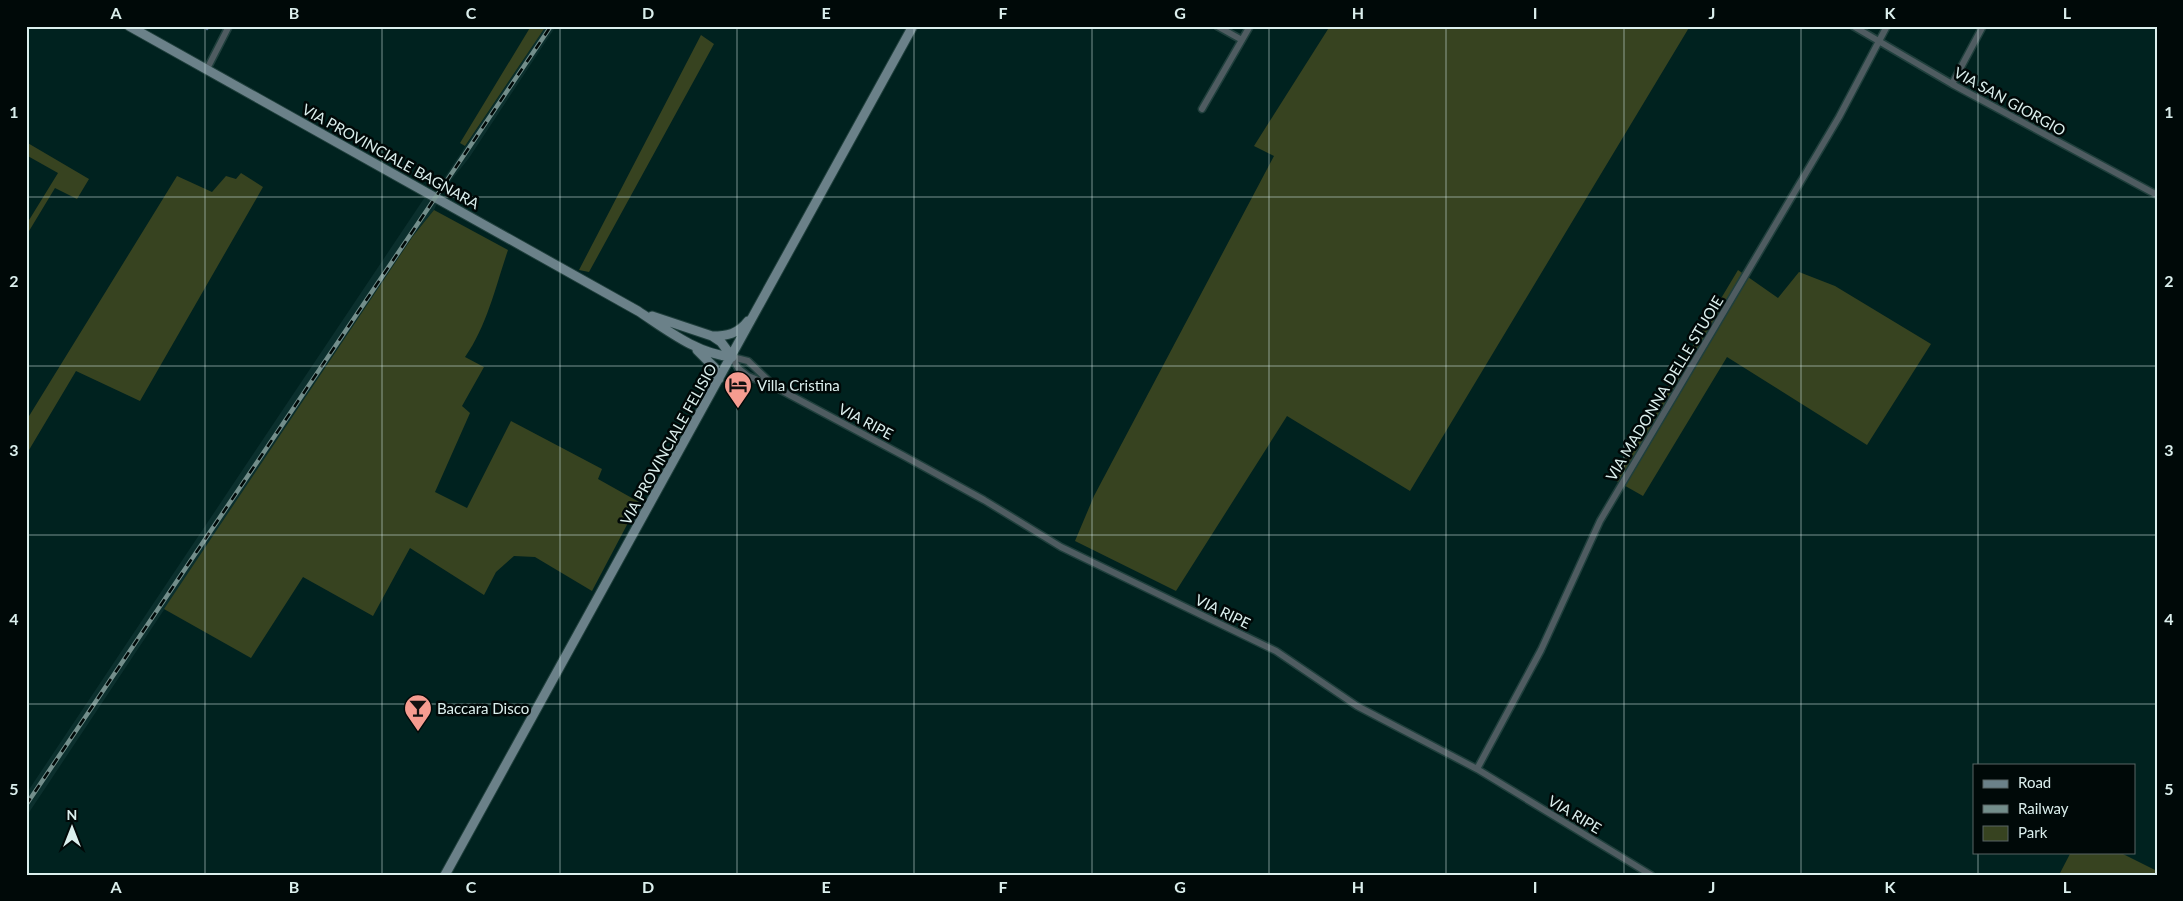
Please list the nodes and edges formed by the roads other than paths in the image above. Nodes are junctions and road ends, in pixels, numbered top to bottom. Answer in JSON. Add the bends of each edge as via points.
{"nodes":[{"id":1,"x":129,"y":26,"type":"edge"},
{"id":2,"x":229,"y":26,"type":"edge"},
{"id":3,"x":913,"y":26,"type":"edge"},
{"id":4,"x":1217,"y":26,"type":"edge"},
{"id":5,"x":1250,"y":26,"type":"edge"},
{"id":6,"x":1853,"y":26,"type":"edge"},
{"id":7,"x":1887,"y":26,"type":"edge"},
{"id":8,"x":1983,"y":26,"type":"edge"},
{"id":9,"x":1242,"y":40,"type":"junction"},
{"id":10,"x":1879,"y":41,"type":"junction"},
{"id":11,"x":206,"y":69,"type":"junction"},
{"id":12,"x":1952,"y":84,"type":"junction"},
{"id":13,"x":1202,"y":109,"type":"dead end"},
{"id":14,"x":2157,"y":195,"type":"edge"},
{"id":15,"x":762,"y":300,"type":"junction"},
{"id":16,"x":638,"y":312,"type":"junction"},
{"id":17,"x":712,"y":336,"type":"junction"},
{"id":18,"x":695,"y":347,"type":"junction"},
{"id":19,"x":732,"y":358,"type":"junction"},
{"id":20,"x":719,"y":379,"type":"junction"},
{"id":21,"x":775,"y":387,"type":"junction"},
{"id":22,"x":1477,"y":770,"type":"junction"},
{"id":23,"x":445,"y":875,"type":"edge"},
{"id":24,"x":1651,"y":875,"type":"edge"}],
"edges":[{"from":1,"to":11,"type":"main road","name":"VIA PROVINCIALE BAGNARA"},
{"from":2,"to":11,"type":"street"},
{"from":3,"to":15,"type":"main road","name":"VIA PROVINCIALE FELISIO"},
{"from":4,"to":9,"type":"street"},
{"from":5,"to":9,"type":"street"},
{"from":6,"to":10,"type":"street","name":"VIA SAN GIORGIO"},
{"from":7,"to":10,"type":"street","name":"VIA MADONNA DELLE STUOIE"},
{"from":8,"to":12,"type":"street"},
{"from":9,"to":13,"type":"street"},
{"from":10,"to":12,"type":"street","name":"VIA SAN GIORGIO"},
{"from":10,"to":22,"type":"street","name":"VIA MADONNA DELLE STUOIE","via":[[1834,126],[1600,521],[1541,650]]},
{"from":11,"to":16,"type":"main road","name":"VIA PROVINCIALE BAGNARA"},
{"from":12,"to":14,"type":"street","name":"VIA SAN GIORGIO"},
{"from":15,"to":17,"type":"main road","name":"VIA PROVINCIALE BAGNARA","via":[[743,328],[723,336]]},
{"from":15,"to":19,"type":"main road","name":"VIA PROVINCIALE FELISIO"},
{"from":16,"to":17,"type":"main road","name":"VIA PROVINCIALE BAGNARA"},
{"from":16,"to":18,"type":"main road","name":"VIA PROVINCIALE BAGNARA"},
{"from":17,"to":19,"type":"main road","name":"VIA PROVINCIALE BAGNARA","via":[[721,342]]},
{"from":18,"to":19,"type":"main road","name":"VIA PROVINCIALE BAGNARA"},
{"from":18,"to":20,"type":"main road","name":"VIA PROVINCIALE BAGNARA","via":[[714,367]]},
{"from":19,"to":20,"type":"main road","name":"VIA PROVINCIALE FELISIO"},
{"from":19,"to":21,"type":"street","name":"VIA RIPE","via":[[748,376]]},
{"from":19,"to":21,"type":"street","name":"VIA RIPE","via":[[748,361]]},
{"from":20,"to":23,"type":"main road","name":"VIA PROVINCIALE FELISIO"},
{"from":21,"to":22,"type":"street","name":"VIA RIPE","via":[[976,495],[1061,547],[1276,651],[1358,706]]},
{"from":22,"to":24,"type":"street","name":"VIA RIPE"}]}
